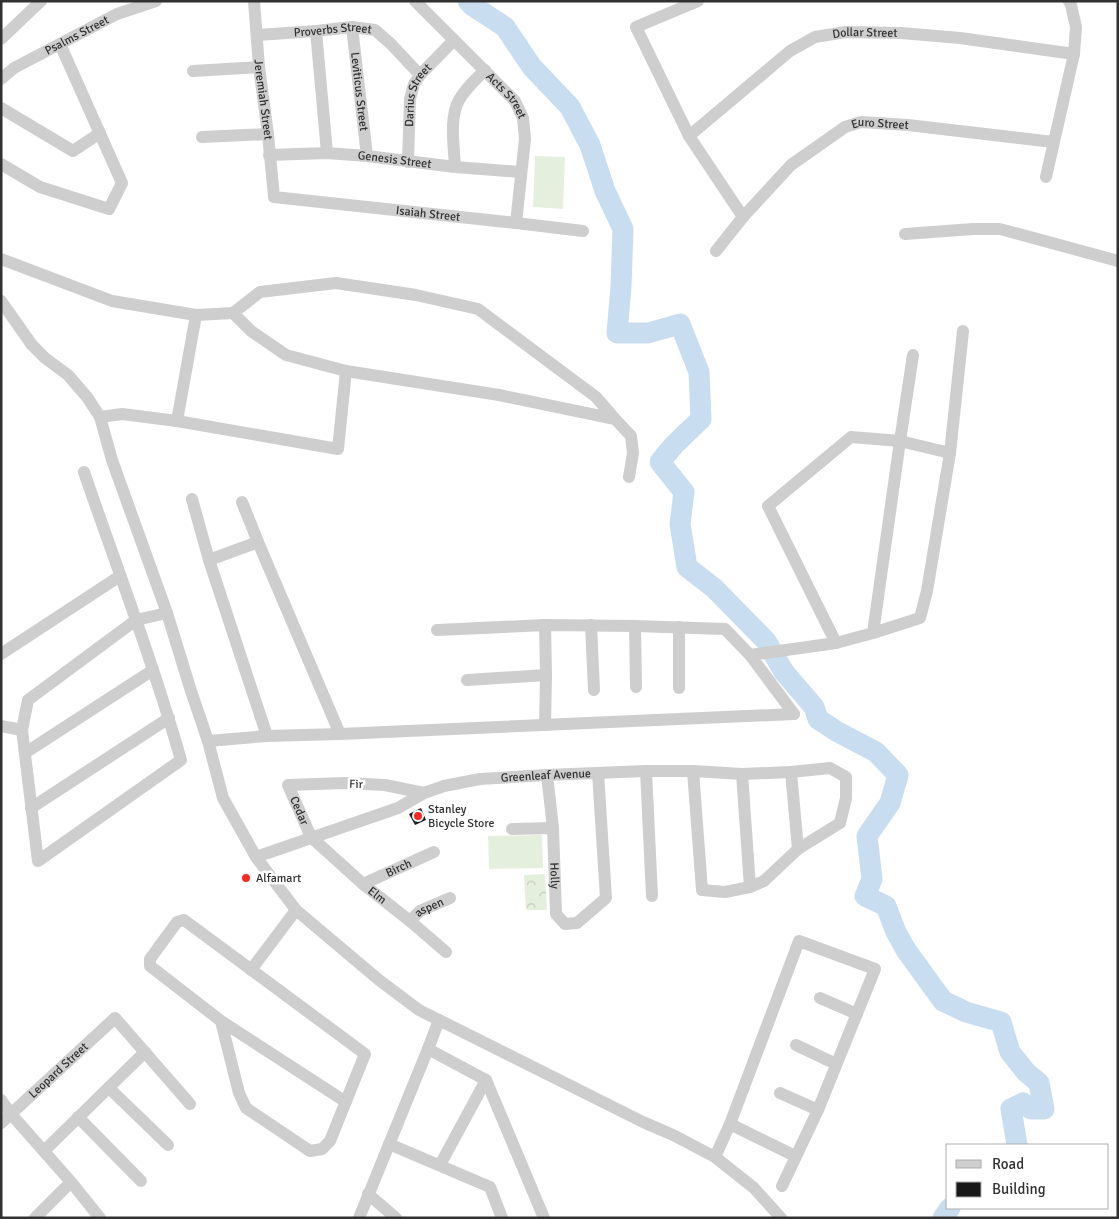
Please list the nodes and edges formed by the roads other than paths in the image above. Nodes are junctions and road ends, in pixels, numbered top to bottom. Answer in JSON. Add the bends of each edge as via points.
{"nodes":[{"id":1,"x":41,"y":1,"type":"edge"},
{"id":2,"x":156,"y":1,"type":"edge"},
{"id":3,"x":254,"y":1,"type":"edge"},
{"id":4,"x":415,"y":1,"type":"edge"},
{"id":5,"x":698,"y":1,"type":"edge"},
{"id":6,"x":1068,"y":1,"type":"edge"},
{"id":7,"x":674,"y":6,"type":"edge"},
{"id":8,"x":352,"y":27,"type":"junction"},
{"id":9,"x":316,"y":31,"type":"junction"},
{"id":10,"x":257,"y":35,"type":"junction"},
{"id":11,"x":1,"y":39,"type":"edge"},
{"id":12,"x":454,"y":40,"type":"junction"},
{"id":13,"x":60,"y":44,"type":"junction"},
{"id":14,"x":1074,"y":54,"type":"junction"},
{"id":15,"x":259,"y":67,"type":"junction"},
{"id":16,"x":485,"y":70,"type":"junction"},
{"id":17,"x":193,"y":71,"type":"dead end"},
{"id":18,"x":420,"y":74,"type":"junction"},
{"id":19,"x":1,"y":79,"type":"edge"},
{"id":20,"x":1,"y":108,"type":"edge"},
{"id":21,"x":100,"y":133,"type":"junction"},
{"id":22,"x":268,"y":134,"type":"junction"},
{"id":23,"x":689,"y":136,"type":"junction"},
{"id":24,"x":202,"y":137,"type":"dead end"},
{"id":25,"x":1053,"y":142,"type":"junction"},
{"id":26,"x":326,"y":153,"type":"junction"},
{"id":27,"x":269,"y":155,"type":"junction"},
{"id":28,"x":367,"y":156,"type":"junction"},
{"id":29,"x":408,"y":162,"type":"junction"},
{"id":30,"x":1,"y":164,"type":"edge"},
{"id":31,"x":455,"y":167,"type":"junction"},
{"id":32,"x":521,"y":172,"type":"junction"},
{"id":33,"x":1046,"y":177,"type":"dead end"},
{"id":34,"x":274,"y":197,"type":"joint"},
{"id":35,"x":743,"y":217,"type":"junction"},
{"id":36,"x":516,"y":223,"type":"junction"},
{"id":37,"x":584,"y":231,"type":"dead end"},
{"id":38,"x":905,"y":234,"type":"dead end"},
{"id":39,"x":716,"y":251,"type":"dead end"},
{"id":40,"x":1,"y":259,"type":"edge"},
{"id":41,"x":1118,"y":261,"type":"edge"},
{"id":42,"x":1,"y":301,"type":"edge"},
{"id":43,"x":234,"y":313,"type":"junction"},
{"id":44,"x":196,"y":315,"type":"junction"},
{"id":45,"x":963,"y":331,"type":"dead end"},
{"id":46,"x":913,"y":355,"type":"dead end"},
{"id":47,"x":346,"y":371,"type":"junction"},
{"id":48,"x":100,"y":416,"type":"junction"},
{"id":49,"x":615,"y":419,"type":"junction"},
{"id":50,"x":177,"y":421,"type":"junction"},
{"id":51,"x":900,"y":441,"type":"junction"},
{"id":52,"x":950,"y":453,"type":"junction"},
{"id":53,"x":84,"y":472,"type":"dead end"},
{"id":54,"x":629,"y":477,"type":"dead end"},
{"id":55,"x":192,"y":499,"type":"dead end"},
{"id":56,"x":242,"y":502,"type":"dead end"},
{"id":57,"x":258,"y":542,"type":"junction"},
{"id":58,"x":209,"y":560,"type":"junction"},
{"id":59,"x":120,"y":576,"type":"junction"},
{"id":60,"x":167,"y":613,"type":"junction"},
{"id":61,"x":136,"y":620,"type":"junction"},
{"id":62,"x":545,"y":625,"type":"junction"},
{"id":63,"x":591,"y":626,"type":"junction"},
{"id":64,"x":635,"y":626,"type":"junction"},
{"id":65,"x":680,"y":627,"type":"junction"},
{"id":66,"x":437,"y":630,"type":"dead end"},
{"id":67,"x":873,"y":633,"type":"junction"},
{"id":68,"x":836,"y":643,"type":"junction"},
{"id":69,"x":1,"y":654,"type":"edge"},
{"id":70,"x":754,"y":655,"type":"junction"},
{"id":71,"x":153,"y":670,"type":"junction"},
{"id":72,"x":546,"y":675,"type":"junction"},
{"id":73,"x":467,"y":680,"type":"dead end"},
{"id":74,"x":636,"y":687,"type":"dead end"},
{"id":75,"x":680,"y":688,"type":"dead end"},
{"id":76,"x":594,"y":690,"type":"dead end"},
{"id":77,"x":169,"y":718,"type":"junction"},
{"id":78,"x":545,"y":725,"type":"junction"},
{"id":79,"x":1,"y":726,"type":"edge"},
{"id":80,"x":22,"y":730,"type":"junction"},
{"id":81,"x":340,"y":734,"type":"junction"},
{"id":82,"x":267,"y":736,"type":"junction"},
{"id":83,"x":208,"y":741,"type":"junction"},
{"id":84,"x":25,"y":753,"type":"junction"},
{"id":85,"x":693,"y":771,"type":"junction"},
{"id":86,"x":646,"y":772,"type":"junction"},
{"id":87,"x":791,"y":772,"type":"junction"},
{"id":88,"x":598,"y":773,"type":"junction"},
{"id":89,"x":742,"y":774,"type":"junction"},
{"id":90,"x":547,"y":775,"type":"junction"},
{"id":91,"x":288,"y":785,"type":"joint"},
{"id":92,"x":424,"y":793,"type":"junction"},
{"id":93,"x":31,"y":808,"type":"junction"},
{"id":94,"x":553,"y":828,"type":"junction"},
{"id":95,"x":512,"y":829,"type":"dead end"},
{"id":96,"x":311,"y":837,"type":"junction"},
{"id":97,"x":798,"y":849,"type":"junction"},
{"id":98,"x":434,"y":852,"type":"dead end"},
{"id":99,"x":256,"y":857,"type":"junction"},
{"id":100,"x":363,"y":884,"type":"junction"},
{"id":101,"x":750,"y":887,"type":"junction"},
{"id":102,"x":652,"y":896,"type":"dead end"},
{"id":103,"x":450,"y":898,"type":"dead end"},
{"id":104,"x":296,"y":910,"type":"junction"},
{"id":105,"x":410,"y":921,"type":"junction"},
{"id":106,"x":446,"y":952,"type":"dead end"},
{"id":107,"x":251,"y":970,"type":"junction"},
{"id":108,"x":820,"y":998,"type":"dead end"},
{"id":109,"x":856,"y":1014,"type":"junction"},
{"id":110,"x":439,"y":1020,"type":"junction"},
{"id":111,"x":221,"y":1022,"type":"junction"},
{"id":112,"x":796,"y":1045,"type":"dead end"},
{"id":113,"x":428,"y":1049,"type":"junction"},
{"id":114,"x":145,"y":1052,"type":"junction"},
{"id":115,"x":836,"y":1064,"type":"junction"},
{"id":116,"x":486,"y":1080,"type":"junction"},
{"id":117,"x":109,"y":1088,"type":"junction"},
{"id":118,"x":780,"y":1093,"type":"dead end"},
{"id":119,"x":1,"y":1100,"type":"edge"},
{"id":120,"x":346,"y":1102,"type":"junction"},
{"id":121,"x":190,"y":1104,"type":"dead end"},
{"id":122,"x":818,"y":1110,"type":"junction"},
{"id":123,"x":11,"y":1114,"type":"junction"},
{"id":124,"x":78,"y":1117,"type":"junction"},
{"id":125,"x":1,"y":1123,"type":"edge"},
{"id":126,"x":730,"y":1124,"type":"junction"},
{"id":127,"x":168,"y":1144,"type":"dead end"},
{"id":128,"x":389,"y":1144,"type":"junction"},
{"id":129,"x":44,"y":1151,"type":"junction"},
{"id":130,"x":795,"y":1156,"type":"junction"},
{"id":131,"x":716,"y":1157,"type":"junction"},
{"id":132,"x":440,"y":1165,"type":"junction"},
{"id":133,"x":141,"y":1181,"type":"dead end"},
{"id":134,"x":72,"y":1182,"type":"junction"},
{"id":135,"x":782,"y":1186,"type":"dead end"},
{"id":136,"x":368,"y":1194,"type":"junction"},
{"id":137,"x":35,"y":1218,"type":"edge"},
{"id":138,"x":100,"y":1218,"type":"edge"},
{"id":139,"x":359,"y":1218,"type":"edge"},
{"id":140,"x":396,"y":1218,"type":"edge"},
{"id":141,"x":502,"y":1218,"type":"edge"},
{"id":142,"x":544,"y":1218,"type":"edge"},
{"id":143,"x":781,"y":1218,"type":"edge"}],
"edges":[{"from":1,"to":11,"type":"street"},
{"from":2,"to":13,"type":"street","name":"Psalms Street","via":[[117,14]]},
{"from":3,"to":10,"type":"street","name":"Jeremiah Street"},
{"from":4,"to":12,"type":"street","name":"Acts Street"},
{"from":5,"to":7,"type":"street"},
{"from":6,"to":14,"type":"street","via":[[1076,27]]},
{"from":7,"to":23,"type":"street","via":[[636,27]]},
{"from":8,"to":9,"type":"street","name":"Proverbs Street"},
{"from":8,"to":18,"type":"street","name":"Proverbs Street","via":[[375,30]]},
{"from":8,"to":28,"type":"street","name":"Leviticus Street"},
{"from":9,"to":10,"type":"street","name":"Proverbs Street"},
{"from":9,"to":26,"type":"street"},
{"from":10,"to":15,"type":"street","name":"Jeremiah Street"},
{"from":12,"to":16,"type":"street","name":"Acts Street"},
{"from":12,"to":18,"type":"street","name":"Darius Street"},
{"from":13,"to":19,"type":"street","name":"Psalms Street","via":[[14,68]]},
{"from":13,"to":21,"type":"street"},
{"from":14,"to":23,"type":"street","name":"Dollar Street","via":[[901,33],[846,32],[815,37],[790,50]]},
{"from":14,"to":25,"type":"street"},
{"from":15,"to":17,"type":"street"},
{"from":15,"to":22,"type":"street","name":"Jeremiah Street"},
{"from":16,"to":31,"type":"street","via":[[458,101],[453,119]]},
{"from":16,"to":32,"type":"street","name":"Acts Street","via":[[515,101],[523,118],[525,139]]},
{"from":18,"to":29,"type":"street","name":"Darius Street","via":[[410,99]]},
{"from":20,"to":21,"type":"street","via":[[73,151]]},
{"from":21,"to":30,"type":"street","via":[[122,183],[110,209],[40,187]]},
{"from":22,"to":24,"type":"street"},
{"from":22,"to":27,"type":"street","name":"Jeremiah Street"},
{"from":23,"to":35,"type":"street"},
{"from":25,"to":33,"type":"street"},
{"from":25,"to":35,"type":"street","name":"Euro Street","via":[[908,124],[861,122],[844,127],[791,165]]},
{"from":26,"to":27,"type":"street","name":"Genesis Street"},
{"from":26,"to":28,"type":"street","name":"Genesis Street"},
{"from":27,"to":34,"type":"street","name":"Jeremiah Street"},
{"from":28,"to":29,"type":"street","name":"Genesis Street"},
{"from":29,"to":31,"type":"street","name":"Genesis Street"},
{"from":31,"to":32,"type":"street","name":"Genesis Street"},
{"from":32,"to":36,"type":"street","name":"Acts Street"},
{"from":34,"to":36,"type":"street","name":"Isaiah Street"},
{"from":35,"to":39,"type":"street","name":"Euro Street"},
{"from":36,"to":37,"type":"street","name":"Isaiah Street"},
{"from":38,"to":41,"type":"street","via":[[1000,229]]},
{"from":40,"to":44,"type":"street","via":[[112,301]]},
{"from":42,"to":48,"type":"street","via":[[32,345],[68,375]]},
{"from":43,"to":44,"type":"street"},
{"from":43,"to":47,"type":"street","via":[[251,331],[286,354]]},
{"from":43,"to":49,"type":"street","via":[[260,292],[336,283],[416,295],[478,309],[596,397]]},
{"from":44,"to":50,"type":"street"},
{"from":45,"to":52,"type":"street"},
{"from":46,"to":51,"type":"street"},
{"from":47,"to":49,"type":"street","via":[[499,395]]},
{"from":47,"to":50,"type":"street","via":[[338,449]]},
{"from":48,"to":50,"type":"street","via":[[122,414]]},
{"from":48,"to":60,"type":"street","via":[[112,460]]},
{"from":49,"to":54,"type":"street","via":[[631,436],[633,453]]},
{"from":51,"to":52,"type":"street"},
{"from":51,"to":67,"type":"street"},
{"from":51,"to":68,"type":"street","via":[[851,437],[768,506]]},
{"from":52,"to":67,"type":"street","via":[[920,618]]},
{"from":53,"to":59,"type":"street"},
{"from":55,"to":58,"type":"street"},
{"from":56,"to":57,"type":"street"},
{"from":57,"to":58,"type":"street"},
{"from":57,"to":81,"type":"street"},
{"from":58,"to":82,"type":"street"},
{"from":59,"to":61,"type":"street"},
{"from":59,"to":69,"type":"street"},
{"from":60,"to":61,"type":"street"},
{"from":60,"to":83,"type":"street"},
{"from":61,"to":71,"type":"street"},
{"from":61,"to":80,"type":"street","via":[[28,700]]},
{"from":62,"to":63,"type":"street"},
{"from":62,"to":66,"type":"street"},
{"from":62,"to":72,"type":"street"},
{"from":63,"to":64,"type":"street"},
{"from":63,"to":76,"type":"street"},
{"from":64,"to":65,"type":"street"},
{"from":64,"to":74,"type":"street"},
{"from":65,"to":70,"type":"street","via":[[725,629]]},
{"from":65,"to":75,"type":"street"},
{"from":67,"to":68,"type":"street"},
{"from":68,"to":70,"type":"street"},
{"from":70,"to":78,"type":"street","via":[[794,714]]},
{"from":71,"to":77,"type":"street"},
{"from":71,"to":84,"type":"street"},
{"from":72,"to":73,"type":"street"},
{"from":72,"to":78,"type":"street"},
{"from":77,"to":93,"type":"street"},
{"from":77,"to":93,"type":"street","via":[[182,760],[38,861]]},
{"from":78,"to":81,"type":"street"},
{"from":79,"to":80,"type":"street"},
{"from":80,"to":84,"type":"street"},
{"from":81,"to":82,"type":"street"},
{"from":82,"to":83,"type":"street"},
{"from":83,"to":99,"type":"street","via":[[222,798]]},
{"from":84,"to":93,"type":"street"},
{"from":85,"to":86,"type":"street","name":"Greenleaf Avenue"},
{"from":85,"to":89,"type":"street","name":"Greenleaf Avenue"},
{"from":85,"to":101,"type":"street","via":[[702,890],[724,892]]},
{"from":86,"to":88,"type":"street","name":"Greenleaf Avenue"},
{"from":86,"to":102,"type":"street"},
{"from":87,"to":89,"type":"street","name":"Greenleaf Avenue"},
{"from":87,"to":97,"type":"street"},
{"from":87,"to":97,"type":"street","name":"Greenleaf Avenue","via":[[830,768],[846,777],[846,798],[840,823]]},
{"from":88,"to":90,"type":"street","name":"Greenleaf Avenue"},
{"from":88,"to":94,"type":"street","name":"Holly","via":[[606,898],[577,923],[565,924],[556,914]]},
{"from":89,"to":101,"type":"street"},
{"from":90,"to":92,"type":"street","name":"Greenleaf Avenue","via":[[480,779]]},
{"from":90,"to":94,"type":"street","name":"Holly"},
{"from":91,"to":92,"type":"street","name":"Fir","via":[[385,785]]},
{"from":91,"to":96,"type":"street","name":"Cedar"},
{"from":92,"to":96,"type":"street","name":"Greenleaf Avenue","via":[[398,808]]},
{"from":94,"to":95,"type":"street"},
{"from":96,"to":99,"type":"street","name":"Greenleaf Avenue"},
{"from":96,"to":100,"type":"street","name":"Elm"},
{"from":97,"to":101,"type":"street","via":[[764,881]]},
{"from":98,"to":100,"type":"street","name":"Birch"},
{"from":99,"to":104,"type":"street"},
{"from":100,"to":105,"type":"street","name":"Elm"},
{"from":103,"to":105,"type":"street","name":"aspen","via":[[420,911]]},
{"from":104,"to":107,"type":"street"},
{"from":104,"to":110,"type":"street","via":[[379,980],[419,1010]]},
{"from":105,"to":106,"type":"street","name":"Elm"},
{"from":107,"to":111,"type":"street","via":[[184,920],[177,922],[150,959],[150,966]]},
{"from":107,"to":120,"type":"street","via":[[365,1054]]},
{"from":108,"to":109,"type":"street"},
{"from":109,"to":115,"type":"street"},
{"from":109,"to":126,"type":"street","via":[[875,969],[799,941]]},
{"from":110,"to":113,"type":"street"},
{"from":110,"to":131,"type":"street"},
{"from":111,"to":120,"type":"street"},
{"from":111,"to":120,"type":"street","via":[[239,1093],[246,1108],[310,1151],[322,1149],[330,1141]]},
{"from":112,"to":115,"type":"street"},
{"from":113,"to":116,"type":"street"},
{"from":113,"to":128,"type":"street"},
{"from":114,"to":117,"type":"street"},
{"from":114,"to":121,"type":"street"},
{"from":114,"to":123,"type":"street","name":"Leopard Street","via":[[115,1018]]},
{"from":115,"to":122,"type":"street"},
{"from":116,"to":132,"type":"street"},
{"from":116,"to":142,"type":"street"},
{"from":117,"to":124,"type":"street"},
{"from":117,"to":127,"type":"street"},
{"from":118,"to":122,"type":"street"},
{"from":119,"to":123,"type":"street"},
{"from":122,"to":130,"type":"street"},
{"from":123,"to":125,"type":"street","name":"Leopard Street"},
{"from":123,"to":129,"type":"street"},
{"from":124,"to":129,"type":"street"},
{"from":124,"to":133,"type":"street"},
{"from":126,"to":130,"type":"street"},
{"from":126,"to":131,"type":"street"},
{"from":128,"to":132,"type":"street"},
{"from":128,"to":136,"type":"street"},
{"from":129,"to":134,"type":"street"},
{"from":130,"to":135,"type":"street"},
{"from":131,"to":143,"type":"street","via":[[754,1188]]},
{"from":132,"to":141,"type":"street","via":[[490,1188]]},
{"from":134,"to":137,"type":"street"},
{"from":134,"to":138,"type":"street"},
{"from":136,"to":139,"type":"street"},
{"from":136,"to":140,"type":"street"}]}
